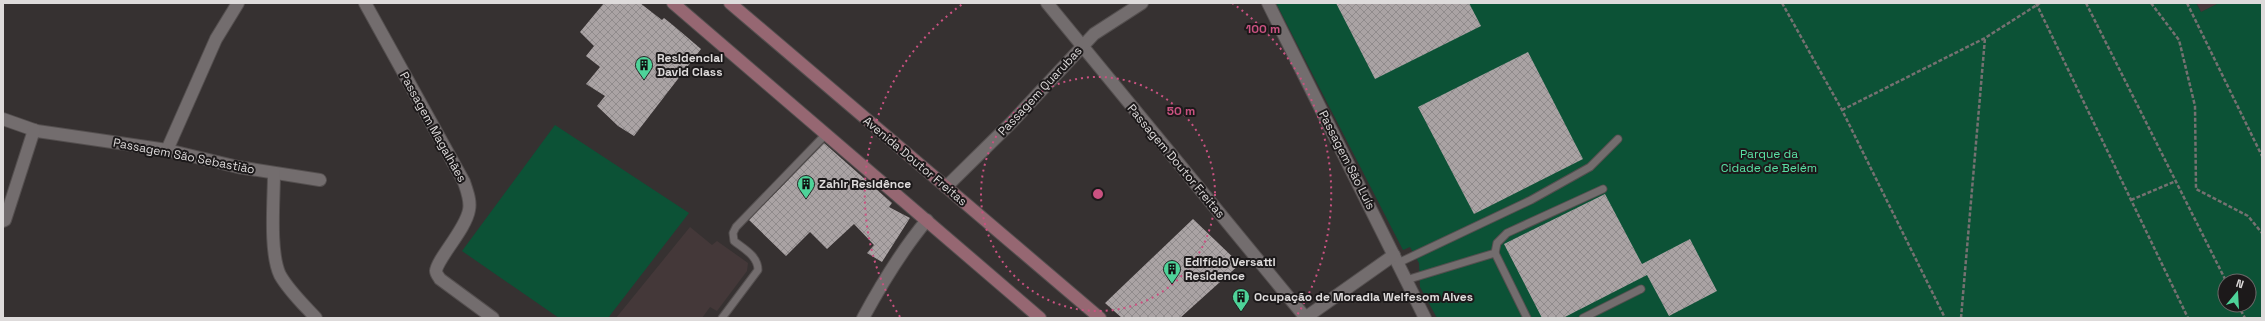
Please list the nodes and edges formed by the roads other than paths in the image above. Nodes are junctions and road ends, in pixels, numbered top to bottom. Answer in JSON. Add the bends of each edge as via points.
{"nodes":[{"id":1,"x":238,"y":3,"type":"edge"},
{"id":2,"x":365,"y":3,"type":"edge"},
{"id":3,"x":673,"y":3,"type":"edge"},
{"id":4,"x":730,"y":3,"type":"edge"},
{"id":5,"x":1047,"y":3,"type":"edge"},
{"id":6,"x":1142,"y":3,"type":"edge"},
{"id":7,"x":1268,"y":3,"type":"edge"},
{"id":8,"x":1082,"y":47,"type":"junction"},
{"id":9,"x":3,"y":119,"type":"edge"},
{"id":10,"x":34,"y":130,"type":"junction"},
{"id":11,"x":826,"y":134,"type":"junction"},
{"id":12,"x":1618,"y":139,"type":"dead end"},
{"id":13,"x":167,"y":150,"type":"junction"},
{"id":14,"x":274,"y":173,"type":"junction"},
{"id":15,"x":320,"y":180,"type":"dead end"},
{"id":16,"x":946,"y":187,"type":"junction"},
{"id":17,"x":1603,"y":189,"type":"dead end"},
{"id":18,"x":927,"y":220,"type":"junction"},
{"id":19,"x":3,"y":222,"type":"edge"},
{"id":20,"x":1495,"y":254,"type":"junction"},
{"id":21,"x":1396,"y":259,"type":"junction"},
{"id":22,"x":1406,"y":280,"type":"junction"},
{"id":23,"x":1640,"y":289,"type":"dead end"},
{"id":24,"x":316,"y":318,"type":"edge"},
{"id":25,"x":494,"y":318,"type":"edge"},
{"id":26,"x":722,"y":318,"type":"edge"},
{"id":27,"x":863,"y":318,"type":"edge"},
{"id":28,"x":1040,"y":318,"type":"edge"},
{"id":29,"x":1100,"y":318,"type":"edge"},
{"id":30,"x":1305,"y":318,"type":"edge"},
{"id":31,"x":1425,"y":318,"type":"edge"},
{"id":32,"x":1527,"y":318,"type":"edge"},
{"id":33,"x":1583,"y":318,"type":"edge"}],
"edges":[{"from":1,"to":13,"type":"street","via":[[216,39]]},
{"from":2,"to":25,"type":"street","name":"Passagem Magalhães","via":[[464,182],[469,198],[470,209],[466,222],[438,265],[438,275]]},
{"from":3,"to":11,"type":"main road"},
{"from":4,"to":16,"type":"main road","name":"Avenida Doutor Freitas"},
{"from":5,"to":8,"type":"street","name":"Passagem Doutor Freitas"},
{"from":6,"to":8,"type":"street","name":"Passagem Quarubas","via":[[1094,34]]},
{"from":7,"to":21,"type":"street","name":"Passagem São Luís"},
{"from":8,"to":16,"type":"street","name":"Passagem Quarubas","via":[[1011,123]]},
{"from":8,"to":30,"type":"street","name":"Passagem Doutor Freitas"},
{"from":9,"to":10,"type":"street","name":"Passagem São Sebastião"},
{"from":10,"to":13,"type":"street","name":"Passagem São Sebastião"},
{"from":10,"to":19,"type":"street"},
{"from":11,"to":18,"type":"main road"},
{"from":11,"to":26,"type":"lane","via":[[736,227],[733,233],[734,241],[754,257],[758,263],[758,270]]},
{"from":12,"to":21,"type":"lane","via":[[1590,167],[1530,200]]},
{"from":13,"to":14,"type":"street","name":"Passagem São Sebastião"},
{"from":14,"to":15,"type":"street","name":"Passagem São Sebastião"},
{"from":14,"to":24,"type":"street","via":[[274,246],[279,273]]},
{"from":16,"to":29,"type":"main road","name":"Avenida Doutor Freitas"},
{"from":17,"to":20,"type":"lane","via":[[1507,233],[1496,243]]},
{"from":18,"to":27,"type":"street","via":[[887,273]]},
{"from":18,"to":28,"type":"main road"},
{"from":20,"to":22,"type":"lane"},
{"from":20,"to":32,"type":"lane"},
{"from":21,"to":22,"type":"street","name":"Passagem São Luís"},
{"from":21,"to":30,"type":"street"},
{"from":22,"to":31,"type":"street","name":"Passagem São Luís"},
{"from":23,"to":33,"type":"lane"}]}
